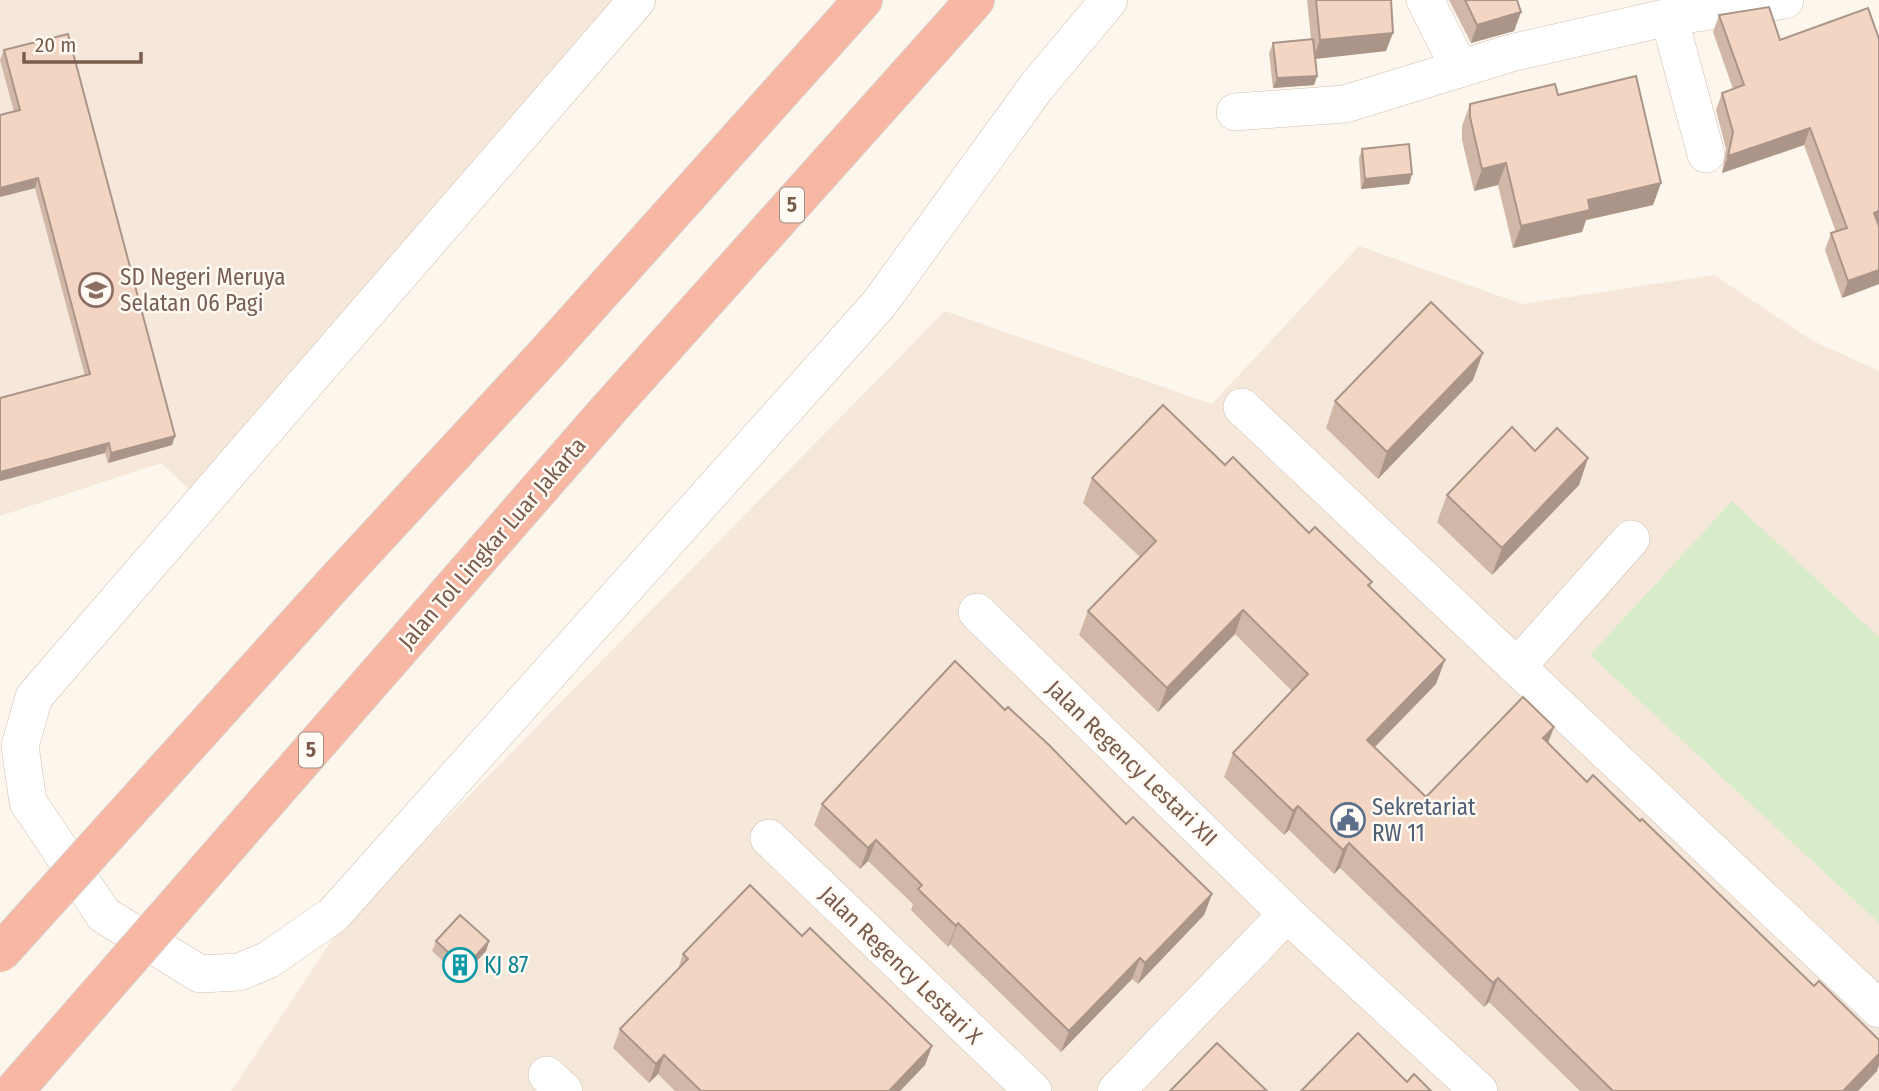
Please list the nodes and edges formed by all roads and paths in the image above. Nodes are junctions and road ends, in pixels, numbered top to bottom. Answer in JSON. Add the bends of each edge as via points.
{"nodes":[{"id":1,"x":637,"y":0,"type":"edge"},
{"id":2,"x":863,"y":0,"type":"edge"},
{"id":3,"x":975,"y":0,"type":"edge"},
{"id":4,"x":1109,"y":0,"type":"edge"},
{"id":5,"x":1425,"y":0,"type":"edge"},
{"id":6,"x":1785,"y":0,"type":"edge"},
{"id":7,"x":1669,"y":17,"type":"junction"},
{"id":8,"x":1460,"y":69,"type":"junction"},
{"id":9,"x":1236,"y":112,"type":"dead end"},
{"id":10,"x":1706,"y":154,"type":"dead end"},
{"id":11,"x":1241,"y":407,"type":"dead end"},
{"id":12,"x":1631,"y":539,"type":"dead end"},
{"id":13,"x":977,"y":612,"type":"dead end"},
{"id":14,"x":1517,"y":667,"type":"junction"},
{"id":15,"x":769,"y":838,"type":"dead end"},
{"id":16,"x":1287,"y":914,"type":"junction"},
{"id":17,"x":0,"y":953,"type":"edge"},
{"id":18,"x":1879,"y":1009,"type":"edge"},
{"id":19,"x":14,"y":1091,"type":"edge"},
{"id":20,"x":1033,"y":1091,"type":"edge"},
{"id":21,"x":1116,"y":1091,"type":"edge"},
{"id":22,"x":1479,"y":1091,"type":"edge"}],
"edges":[{"from":1,"to":4,"type":"street","via":[[34,697],[20,746],[28,802],[104,915],[200,974],[239,972],[268,960],[333,915],[879,304],[1037,86]]},
{"from":2,"to":17,"type":"highway","bridge":true},
{"from":3,"to":19,"type":"highway","name":"Jalan Tol Lingkar Luar Jakarta","number":"5","bridge":true,"via":[[609,409]]},
{"from":5,"to":8,"type":"street"},
{"from":6,"to":7,"type":"street"},
{"from":7,"to":8,"type":"street"},
{"from":7,"to":10,"type":"street"},
{"from":8,"to":9,"type":"street","via":[[1345,104]]},
{"from":11,"to":14,"type":"street"},
{"from":12,"to":14,"type":"street"},
{"from":13,"to":16,"type":"street","name":"Jalan Regency Lestari XII"},
{"from":14,"to":18,"type":"street"},
{"from":15,"to":20,"type":"street","name":"Jalan Regency Lestari X"},
{"from":16,"to":21,"type":"street"},
{"from":16,"to":22,"type":"street","name":"Jalan Regency Lestari XII"}]}
